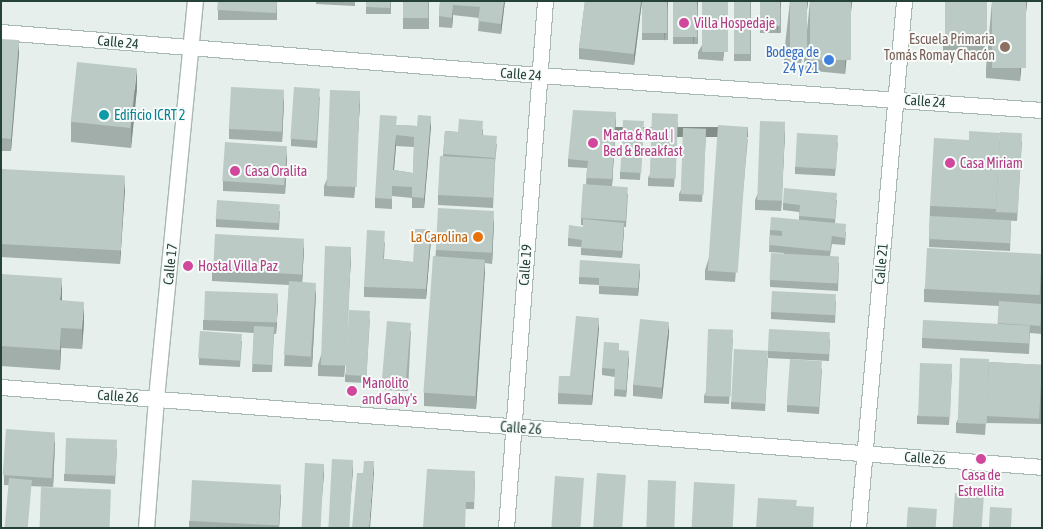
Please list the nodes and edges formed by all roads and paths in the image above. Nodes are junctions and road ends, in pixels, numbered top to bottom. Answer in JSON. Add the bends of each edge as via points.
{"nodes":[{"id":1,"x":195,"y":1,"type":"edge"},
{"id":2,"x":545,"y":1,"type":"edge"},
{"id":3,"x":904,"y":1,"type":"edge"},
{"id":4,"x":1,"y":32,"type":"edge"},
{"id":5,"x":191,"y":48,"type":"junction"},
{"id":6,"x":539,"y":75,"type":"junction"},
{"id":7,"x":896,"y":99,"type":"junction"},
{"id":8,"x":1042,"y":110,"type":"edge"},
{"id":9,"x":1,"y":387,"type":"edge"},
{"id":10,"x":156,"y":398,"type":"junction"},
{"id":11,"x":514,"y":427,"type":"junction"},
{"id":12,"x":863,"y":453,"type":"junction"},
{"id":13,"x":1042,"y":467,"type":"edge"},
{"id":14,"x":146,"y":528,"type":"edge"},
{"id":15,"x":506,"y":528,"type":"edge"},
{"id":16,"x":858,"y":528,"type":"edge"}],
"edges":[{"from":1,"to":5,"type":"street","name":"Calle 17"},
{"from":2,"to":6,"type":"street","name":"Calle 19"},
{"from":3,"to":7,"type":"street","name":"Calle 21"},
{"from":4,"to":5,"type":"street","name":"Calle 24"},
{"from":5,"to":6,"type":"street","name":"Calle 24"},
{"from":5,"to":10,"type":"street","name":"Calle 17"},
{"from":6,"to":7,"type":"street","name":"Calle 24"},
{"from":6,"to":11,"type":"street","name":"Calle 19"},
{"from":7,"to":8,"type":"street","name":"Calle 24"},
{"from":7,"to":12,"type":"street","name":"Calle 21"},
{"from":9,"to":10,"type":"street","name":"Calle 26"},
{"from":10,"to":11,"type":"street","name":"Calle 26"},
{"from":10,"to":14,"type":"street","name":"Calle 17"},
{"from":11,"to":12,"type":"street","name":"Calle 26"},
{"from":11,"to":15,"type":"street","name":"Calle 19"},
{"from":12,"to":13,"type":"street","name":"Calle 26"},
{"from":12,"to":16,"type":"street","name":"Calle 21"}]}
